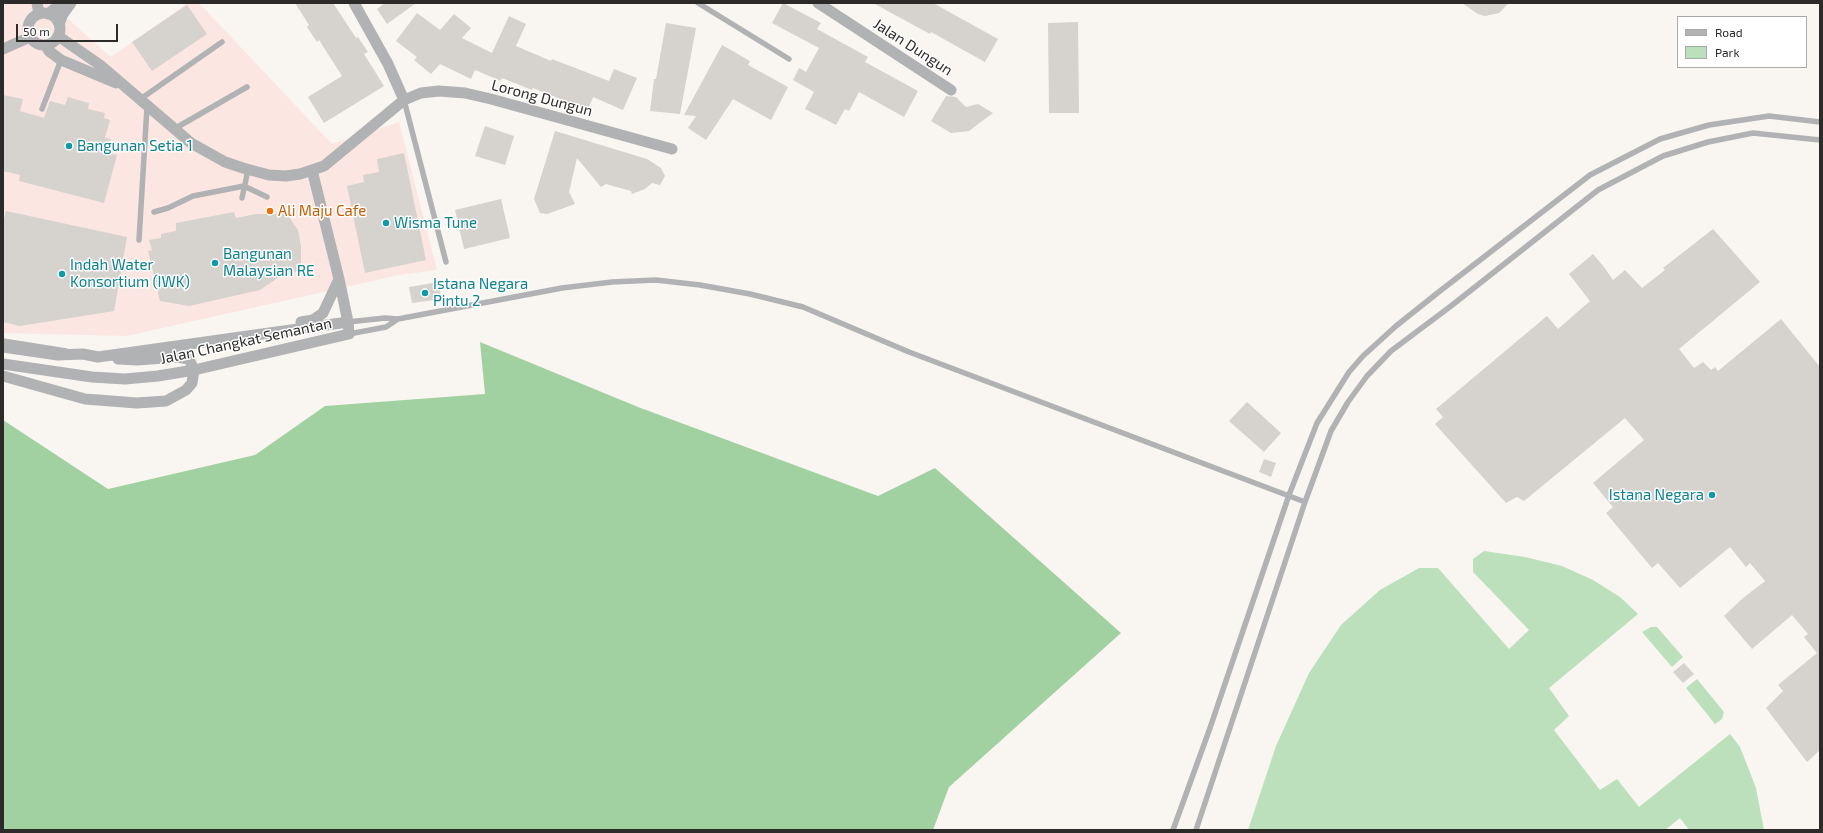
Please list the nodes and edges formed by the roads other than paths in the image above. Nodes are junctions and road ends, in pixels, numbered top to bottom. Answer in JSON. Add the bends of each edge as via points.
{"nodes":[{"id":1,"x":66,"y":3,"type":"edge"},
{"id":2,"x":71,"y":3,"type":"edge"},
{"id":3,"x":354,"y":3,"type":"edge"},
{"id":4,"x":698,"y":3,"type":"edge"},
{"id":5,"x":818,"y":3,"type":"edge"},
{"id":6,"x":42,"y":9,"type":"edge"},
{"id":7,"x":59,"y":24,"type":"junction"},
{"id":8,"x":58,"y":36,"type":"junction"},
{"id":9,"x":30,"y":37,"type":"junction"},
{"id":10,"x":222,"y":42,"type":"dead end"},
{"id":11,"x":45,"y":45,"type":"junction"},
{"id":12,"x":3,"y":49,"type":"edge"},
{"id":13,"x":789,"y":59,"type":"dead end"},
{"id":14,"x":60,"y":60,"type":"junction"},
{"id":15,"x":122,"y":86,"type":"junction"},
{"id":16,"x":247,"y":88,"type":"dead end"},
{"id":17,"x":951,"y":90,"type":"dead end"},
{"id":18,"x":404,"y":100,"type":"junction"},
{"id":19,"x":143,"y":104,"type":"junction"},
{"id":20,"x":42,"y":109,"type":"dead end"},
{"id":21,"x":1820,"y":122,"type":"edge"},
{"id":22,"x":174,"y":130,"type":"junction"},
{"id":23,"x":1820,"y":140,"type":"edge"},
{"id":24,"x":672,"y":149,"type":"dead end"},
{"id":25,"x":248,"y":170,"type":"junction"},
{"id":26,"x":312,"y":170,"type":"junction"},
{"id":27,"x":244,"y":186,"type":"junction"},
{"id":28,"x":267,"y":196,"type":"dead end"},
{"id":29,"x":242,"y":198,"type":"dead end"},
{"id":30,"x":154,"y":212,"type":"dead end"},
{"id":31,"x":139,"y":240,"type":"dead end"},
{"id":32,"x":446,"y":262,"type":"dead end"},
{"id":33,"x":340,"y":280,"type":"junction"},
{"id":34,"x":398,"y":319,"type":"junction"},
{"id":35,"x":348,"y":322,"type":"junction"},
{"id":36,"x":349,"y":334,"type":"junction"},
{"id":37,"x":251,"y":335,"type":"junction"},
{"id":38,"x":3,"y":341,"type":"edge"},
{"id":39,"x":3,"y":347,"type":"edge"},
{"id":40,"x":83,"y":354,"type":"junction"},
{"id":41,"x":98,"y":357,"type":"junction"},
{"id":42,"x":3,"y":364,"type":"edge"},
{"id":43,"x":194,"y":370,"type":"junction"},
{"id":44,"x":3,"y":376,"type":"edge"},
{"id":45,"x":1289,"y":495,"type":"junction"},
{"id":46,"x":1305,"y":502,"type":"junction"},
{"id":47,"x":1173,"y":830,"type":"edge"},
{"id":48,"x":1196,"y":830,"type":"edge"}],
"edges":[{"from":1,"to":6,"type":"street"},
{"from":2,"to":7,"type":"street"},
{"from":3,"to":18,"type":"street","via":[[394,75]]},
{"from":4,"to":13,"type":"lane"},
{"from":5,"to":17,"type":"street","name":"Jalan Dungun"},
{"from":6,"to":7,"type":"street","via":[[55,17]]},
{"from":6,"to":9,"type":"street","via":[[29,26]]},
{"from":7,"to":8,"type":"street"},
{"from":8,"to":11,"type":"street","via":[[53,42]]},
{"from":8,"to":15,"type":"street","name":"Lorong Dungun","via":[[100,65]]},
{"from":9,"to":11,"type":"street","via":[[36,43]]},
{"from":9,"to":12,"type":"street"},
{"from":10,"to":19,"type":"lane"},
{"from":11,"to":14,"type":"street","name":"Lorong Dungun"},
{"from":14,"to":15,"type":"street","name":"Lorong Dungun"},
{"from":14,"to":20,"type":"lane"},
{"from":15,"to":19,"type":"street","name":"Lorong Dungun"},
{"from":16,"to":22,"type":"lane"},
{"from":18,"to":24,"type":"street","name":"Lorong Dungun","via":[[421,93],[465,93]]},
{"from":18,"to":26,"type":"street","name":"Lorong Dungun","via":[[332,160]]},
{"from":18,"to":32,"type":"lane"},
{"from":19,"to":22,"type":"street","name":"Lorong Dungun"},
{"from":19,"to":31,"type":"lane"},
{"from":21,"to":45,"type":"lane","via":[[1768,116],[1709,125],[1660,139],[1590,174],[1396,326],[1363,356],[1348,372],[1318,423]]},
{"from":22,"to":25,"type":"street","name":"Lorong Dungun","via":[[208,153]]},
{"from":23,"to":46,"type":"lane","via":[[1753,133],[1708,142],[1663,156],[1598,190],[1390,352],[1367,376],[1331,431]]},
{"from":25,"to":26,"type":"street","name":"Lorong Dungun","via":[[286,176]]},
{"from":25,"to":27,"type":"lane"},
{"from":26,"to":33,"type":"street"},
{"from":27,"to":28,"type":"lane"},
{"from":27,"to":29,"type":"lane"},
{"from":27,"to":30,"type":"lane","via":[[194,196]]},
{"from":33,"to":35,"type":"street"},
{"from":33,"to":37,"type":"street","name":"Jalan Changkat Semantan","via":[[323,313],[314,320],[263,329]]},
{"from":34,"to":35,"type":"lane","name":"Jalan Changkat Semantan"},
{"from":34,"to":36,"type":"lane","name":"Jalan Changkat Semantan","via":[[386,327]]},
{"from":34,"to":45,"type":"lane","name":"Jalan Changkat Semantan","via":[[562,288],[612,282],[656,280],[750,294],[803,307],[908,352]]},
{"from":35,"to":36,"type":"street"},
{"from":35,"to":37,"type":"street","name":"Jalan Changkat Semantan"},
{"from":36,"to":43,"type":"street","name":"Jalan Changkat Semantan"},
{"from":37,"to":41,"type":"street","name":"Jalan Changkat Semantan"},
{"from":38,"to":40,"type":"lane"},
{"from":39,"to":40,"type":"street","name":"Jalan Changkat Semantan","via":[[58,355]]},
{"from":40,"to":41,"type":"street","name":"Jalan Changkat Semantan"},
{"from":41,"to":43,"type":"street","via":[[137,360],[177,357],[189,359]]},
{"from":42,"to":43,"type":"street","name":"Jalan Changkat Semantan","via":[[92,377],[125,379]]},
{"from":43,"to":44,"type":"street","via":[[192,383],[179,395],[166,401],[137,403],[85,399]]},
{"from":45,"to":46,"type":"lane","name":"Jalan Changkat Semantan"},
{"from":45,"to":47,"type":"lane"},
{"from":46,"to":48,"type":"lane"}]}
